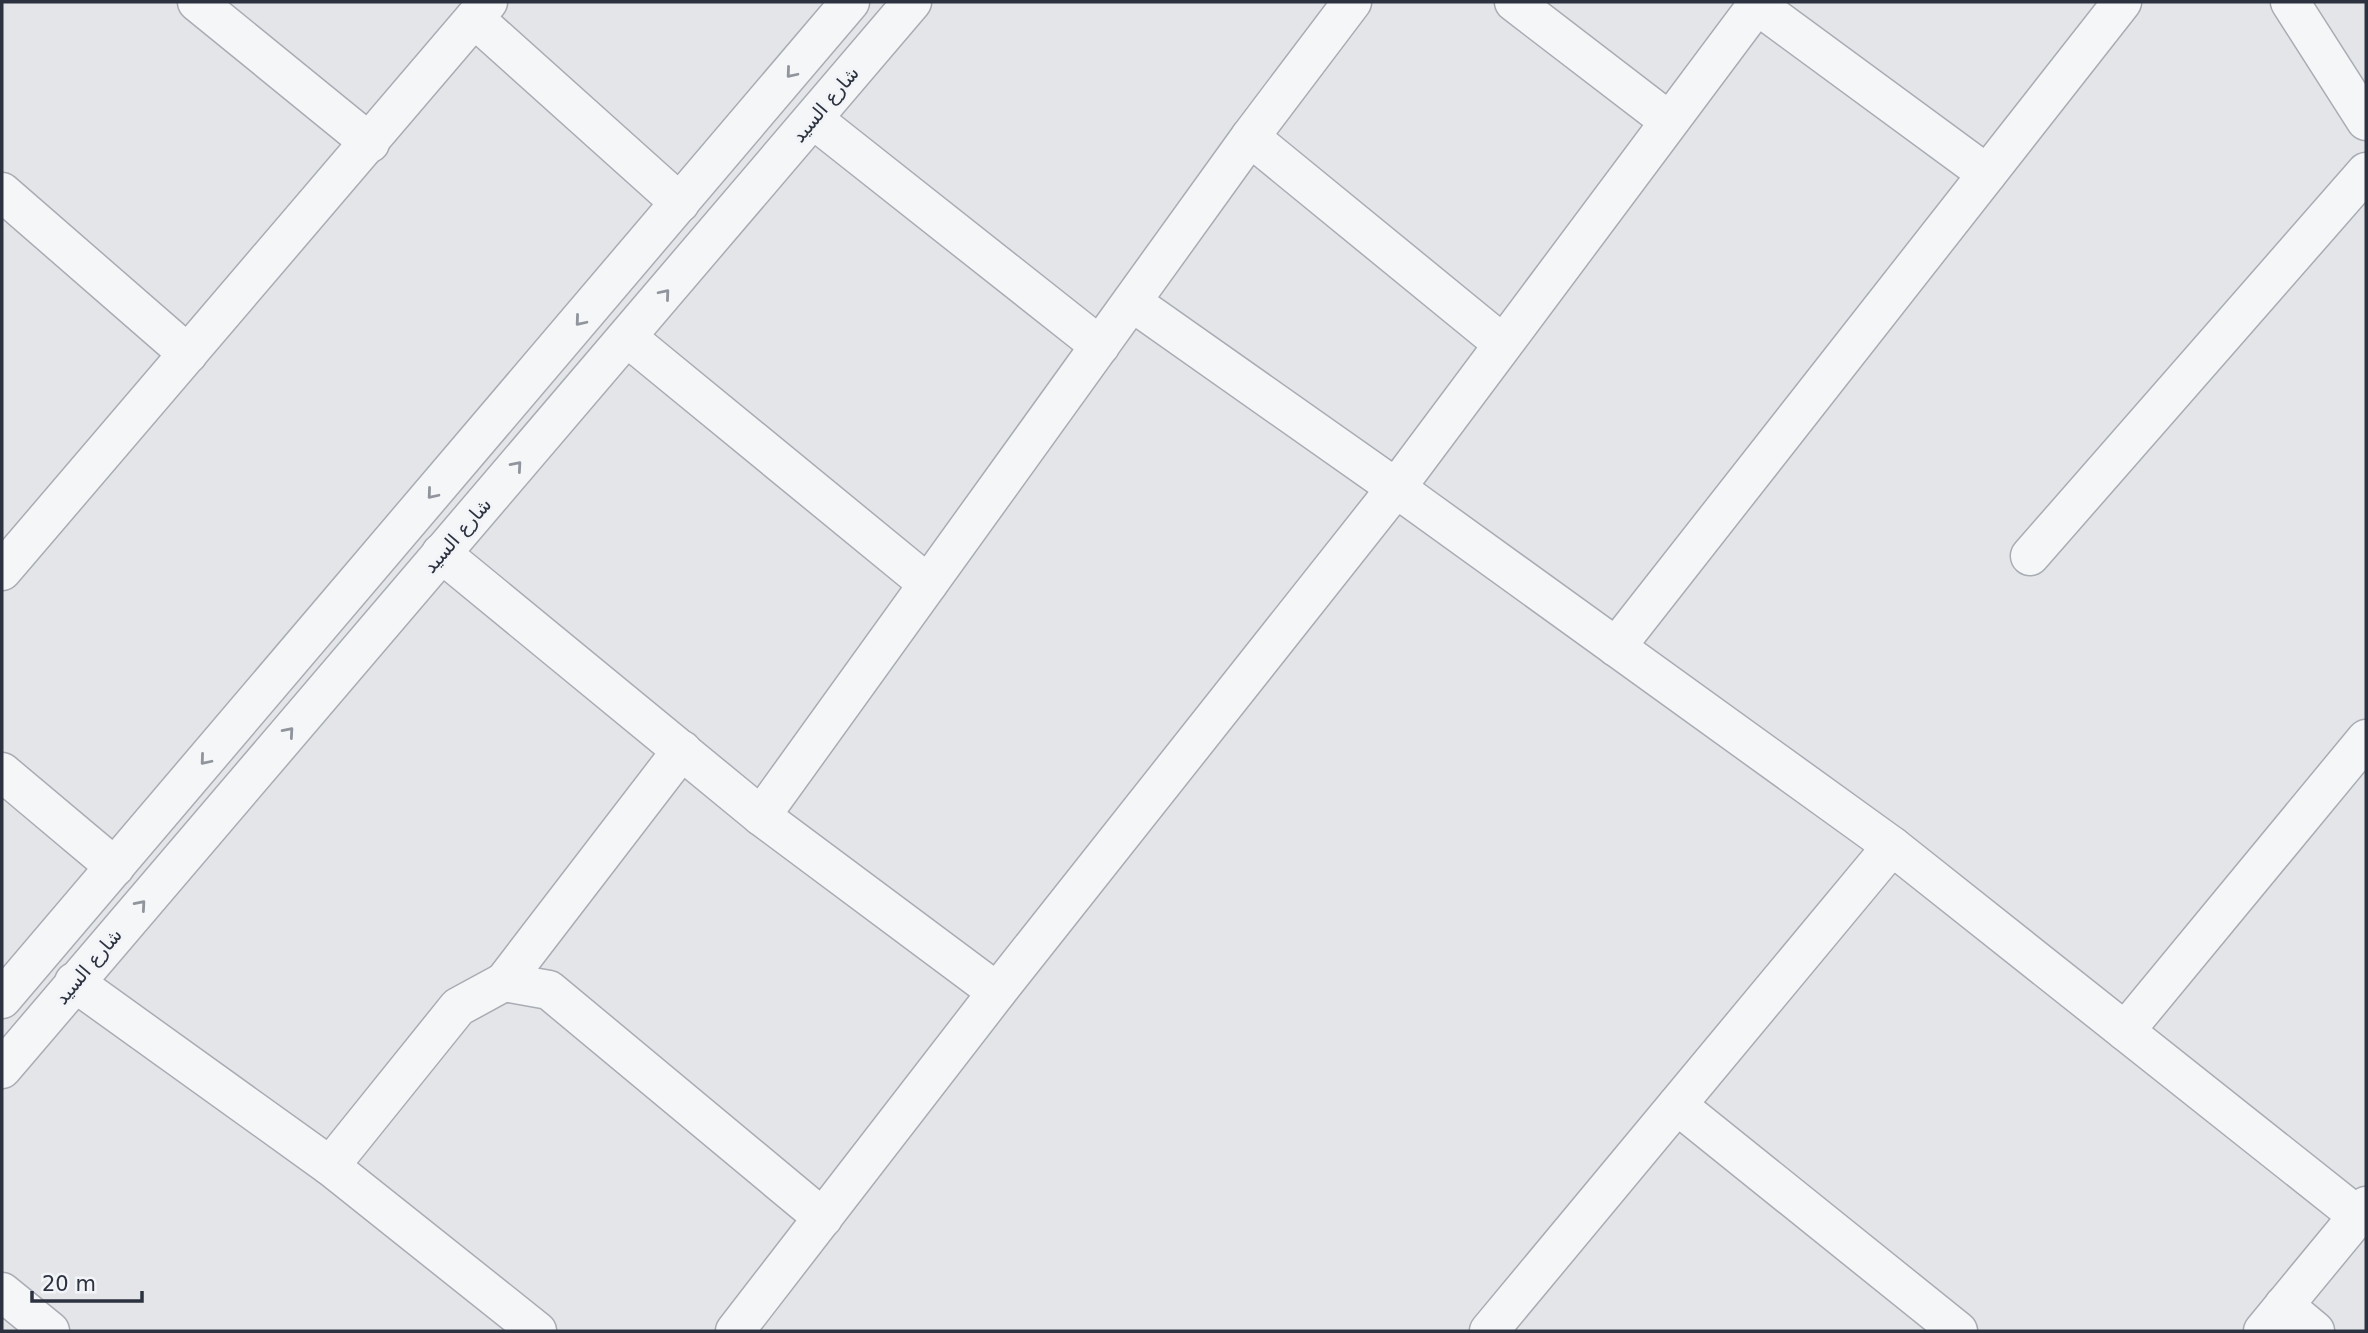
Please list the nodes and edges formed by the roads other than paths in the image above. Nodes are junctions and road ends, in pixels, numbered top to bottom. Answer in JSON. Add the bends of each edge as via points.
{"nodes":[{"id":1,"x":197,"y":2,"type":"edge"},
{"id":2,"x":850,"y":2,"type":"edge"},
{"id":3,"x":912,"y":2,"type":"edge"},
{"id":4,"x":1352,"y":2,"type":"edge"},
{"id":5,"x":1514,"y":2,"type":"edge"},
{"id":6,"x":2122,"y":2,"type":"edge"},
{"id":7,"x":2290,"y":2,"type":"edge"},
{"id":8,"x":1758,"y":3,"type":"edge"},
{"id":9,"x":482,"y":11,"type":"edge"},
{"id":10,"x":822,"y":36,"type":"junction"},
{"id":11,"x":858,"y":65,"type":"junction"},
{"id":12,"x":813,"y":119,"type":"junction"},
{"id":13,"x":1669,"y":121,"type":"junction"},
{"id":14,"x":2366,"y":121,"type":"edge"},
{"id":15,"x":1251,"y":137,"type":"junction"},
{"id":16,"x":370,"y":143,"type":"junction"},
{"id":17,"x":2366,"y":172,"type":"edge"},
{"id":18,"x":1987,"y":174,"type":"junction"},
{"id":19,"x":2,"y":192,"type":"edge"},
{"id":20,"x":680,"y":203,"type":"junction"},
{"id":21,"x":1132,"y":302,"type":"junction"},
{"id":22,"x":628,"y":338,"type":"junction"},
{"id":23,"x":1503,"y":344,"type":"junction"},
{"id":24,"x":1100,"y":346,"type":"junction"},
{"id":25,"x":188,"y":354,"type":"junction"},
{"id":26,"x":1396,"y":488,"type":"junction"},
{"id":27,"x":9,"y":549,"type":"edge"},
{"id":28,"x":442,"y":553,"type":"junction"},
{"id":29,"x":2030,"y":556,"type":"dead end"},
{"id":30,"x":928,"y":584,"type":"junction"},
{"id":31,"x":1616,"y":647,"type":"junction"},
{"id":32,"x":2366,"y":739,"type":"edge"},
{"id":33,"x":682,"y":750,"type":"junction"},
{"id":34,"x":2,"y":772,"type":"edge"},
{"id":35,"x":761,"y":816,"type":"junction"},
{"id":36,"x":1892,"y":846,"type":"junction"},
{"id":37,"x":115,"y":867,"type":"junction"},
{"id":38,"x":75,"y":982,"type":"junction"},
{"id":39,"x":504,"y":982,"type":"junction"},
{"id":40,"x":997,"y":992,"type":"junction"},
{"id":41,"x":2,"y":999,"type":"edge"},
{"id":42,"x":2125,"y":1031,"type":"junction"},
{"id":43,"x":2,"y":1069,"type":"edge"},
{"id":44,"x":1677,"y":1105,"type":"junction"},
{"id":45,"x":330,"y":1166,"type":"junction"},
{"id":46,"x":2362,"y":1211,"type":"edge"},
{"id":47,"x":823,"y":1218,"type":"junction"},
{"id":48,"x":2,"y":1292,"type":"edge"},
{"id":49,"x":2274,"y":1318,"type":"edge"},
{"id":50,"x":1501,"y":1327,"type":"edge"},
{"id":51,"x":50,"y":1331,"type":"edge"},
{"id":52,"x":537,"y":1331,"type":"edge"},
{"id":53,"x":736,"y":1331,"type":"edge"},
{"id":54,"x":1958,"y":1331,"type":"edge"},
{"id":55,"x":2315,"y":1331,"type":"edge"}],
"edges":[{"from":1,"to":16,"type":"street"},
{"from":2,"to":10,"type":"street"},
{"from":3,"to":11,"type":"street","name":"شارع السيد"},
{"from":4,"to":15,"type":"street"},
{"from":5,"to":13,"type":"street"},
{"from":6,"to":18,"type":"street"},
{"from":7,"to":14,"type":"street"},
{"from":8,"to":13,"type":"street"},
{"from":8,"to":18,"type":"street"},
{"from":9,"to":16,"type":"street"},
{"from":9,"to":20,"type":"street"},
{"from":10,"to":11,"type":"street"},
{"from":10,"to":20,"type":"street","one_way":true},
{"from":11,"to":12,"type":"street","name":"شارع السيد"},
{"from":22,"to":12,"type":"street","name":"شارع السيد","one_way":true},
{"from":12,"to":24,"type":"street"},
{"from":13,"to":23,"type":"street"},
{"from":15,"to":21,"type":"street"},
{"from":15,"to":23,"type":"street"},
{"from":16,"to":25,"type":"street"},
{"from":17,"to":29,"type":"street"},
{"from":18,"to":31,"type":"street"},
{"from":19,"to":25,"type":"street"},
{"from":20,"to":37,"type":"street","one_way":true},
{"from":21,"to":24,"type":"street"},
{"from":21,"to":26,"type":"street"},
{"from":28,"to":22,"type":"street","name":"شارع السيد","one_way":true},
{"from":22,"to":30,"type":"street"},
{"from":23,"to":26,"type":"street"},
{"from":24,"to":30,"type":"street"},
{"from":25,"to":27,"type":"street"},
{"from":26,"to":31,"type":"street"},
{"from":26,"to":40,"type":"street"},
{"from":28,"to":33,"type":"street"},
{"from":38,"to":28,"type":"street","name":"شارع السيد","one_way":true},
{"from":30,"to":35,"type":"street"},
{"from":31,"to":36,"type":"street"},
{"from":32,"to":42,"type":"street"},
{"from":33,"to":35,"type":"street"},
{"from":33,"to":39,"type":"street"},
{"from":34,"to":37,"type":"street"},
{"from":35,"to":40,"type":"street"},
{"from":36,"to":42,"type":"street"},
{"from":36,"to":44,"type":"street"},
{"from":37,"to":41,"type":"street"},
{"from":38,"to":43,"type":"street","name":"شارع السيد"},
{"from":38,"to":45,"type":"street"},
{"from":39,"to":45,"type":"street","via":[[458,1007]]},
{"from":39,"to":47,"type":"street","via":[[549,990]]},
{"from":40,"to":47,"type":"street"},
{"from":42,"to":46,"type":"street"},
{"from":44,"to":50,"type":"street"},
{"from":44,"to":54,"type":"street"},
{"from":45,"to":52,"type":"street"},
{"from":46,"to":49,"type":"street"},
{"from":47,"to":53,"type":"street"},
{"from":48,"to":51,"type":"street"},
{"from":49,"to":55,"type":"street"}]}
